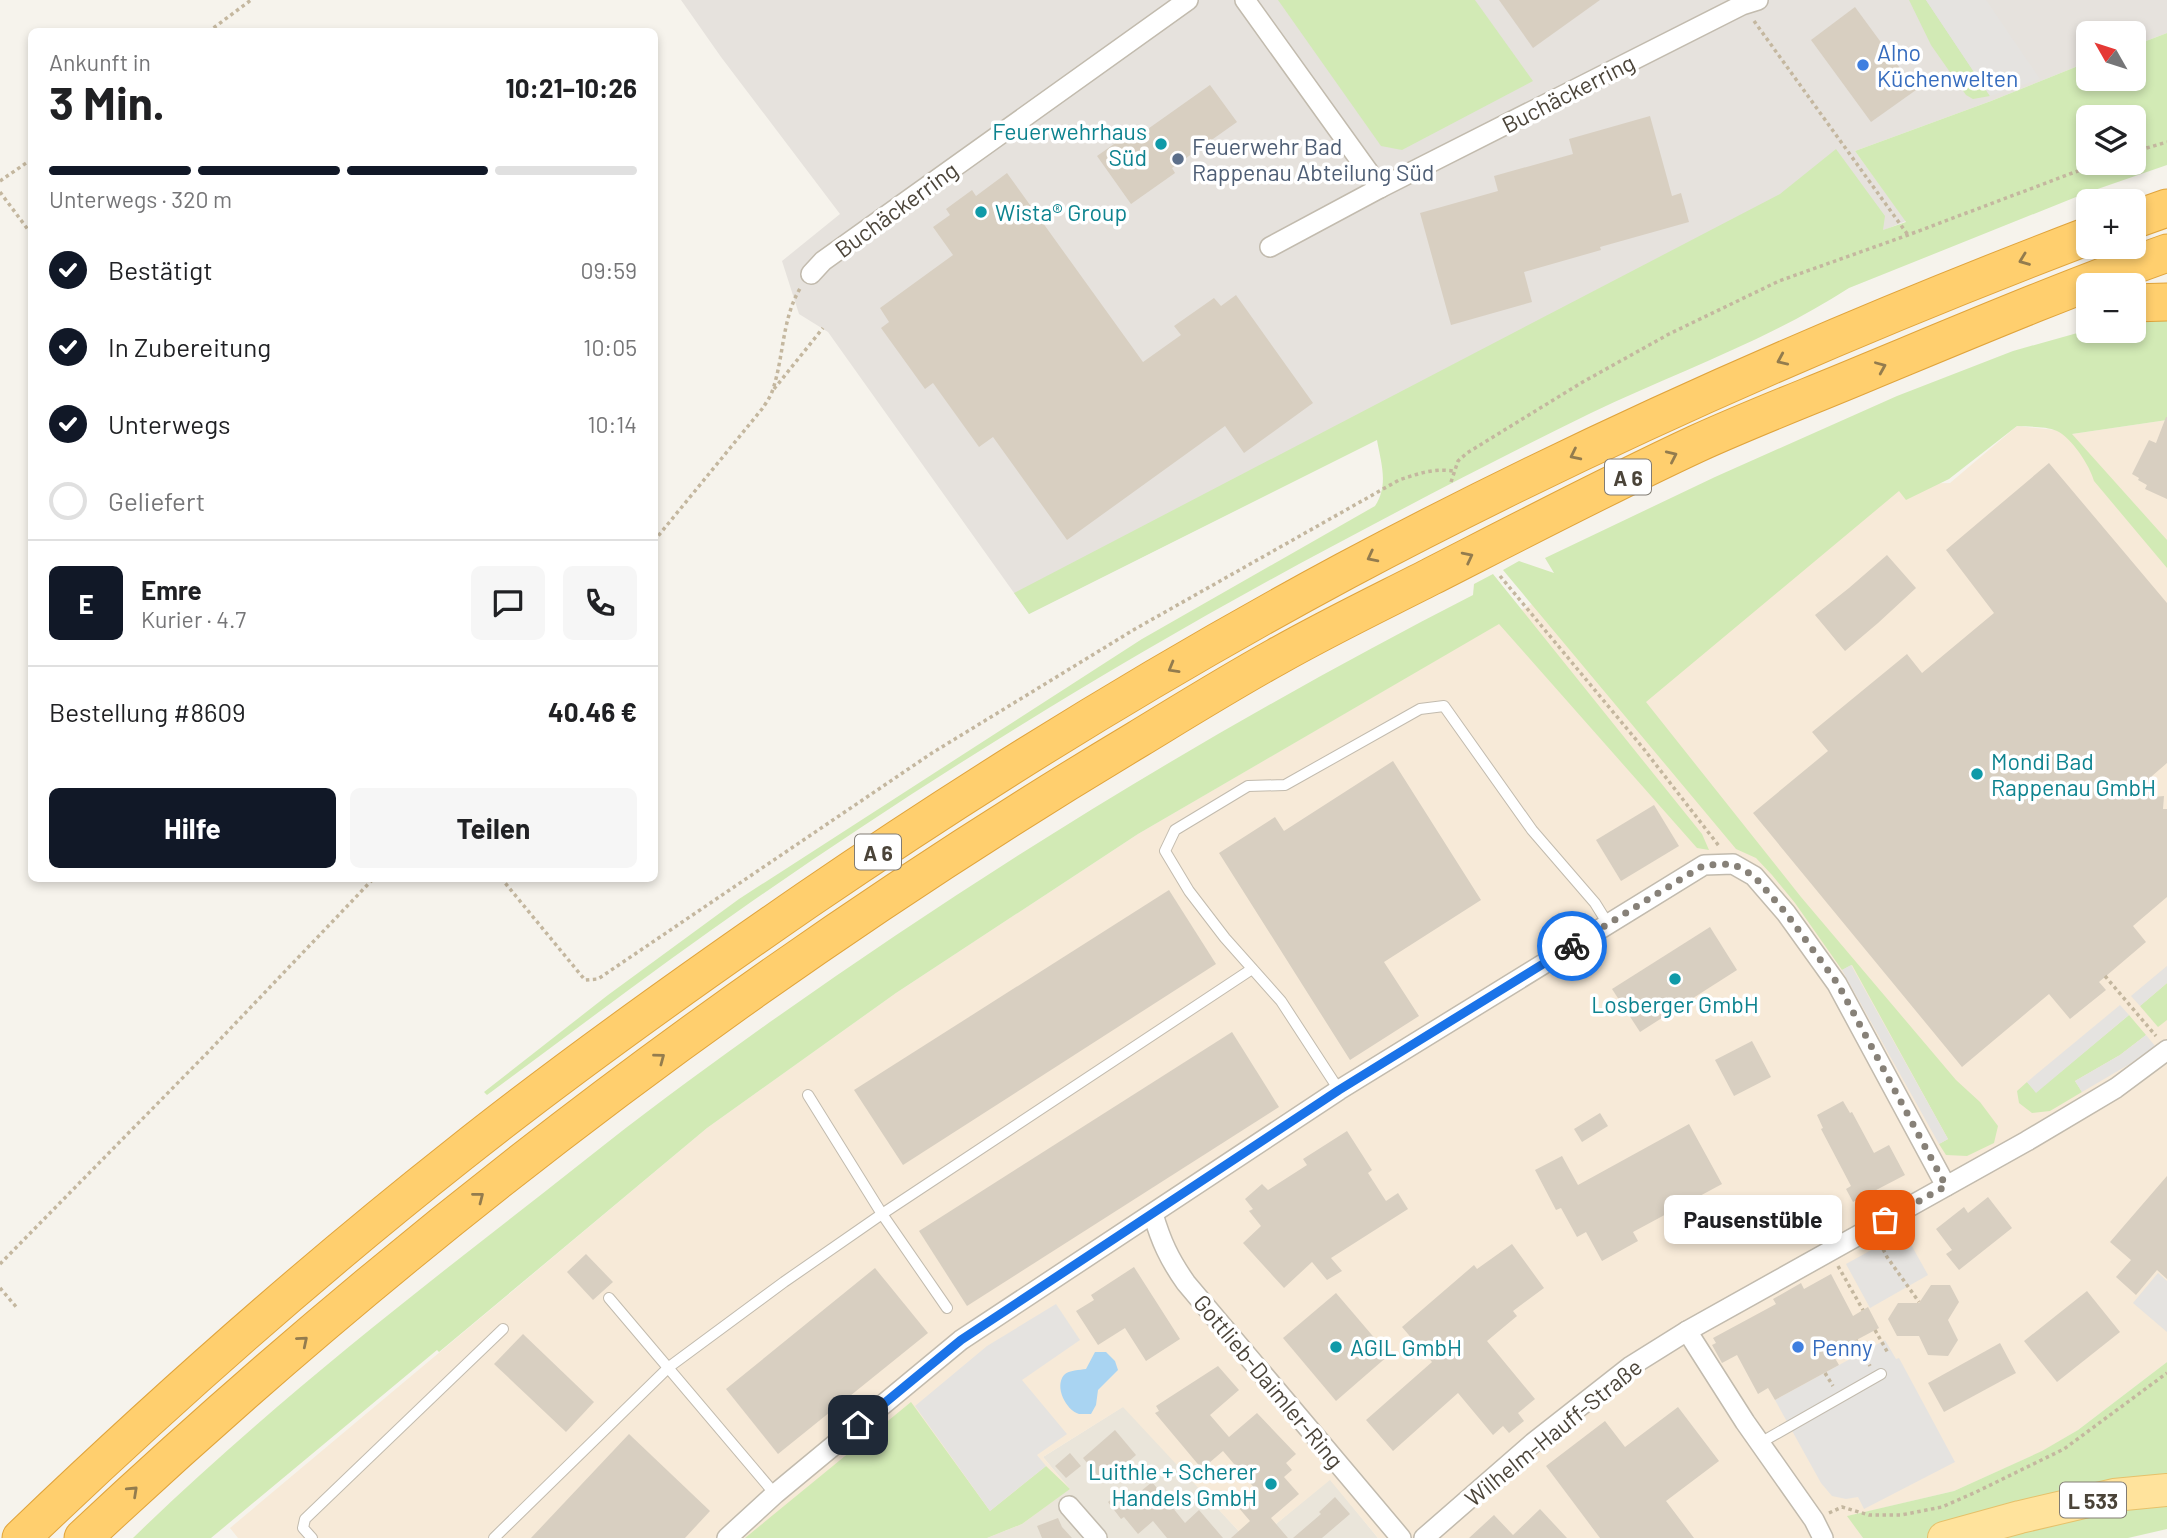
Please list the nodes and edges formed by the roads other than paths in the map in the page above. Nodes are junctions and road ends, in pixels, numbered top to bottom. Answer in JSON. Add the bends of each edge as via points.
{"nodes":[{"id":1,"x":1188,"y":0,"type":"edge"},
{"id":2,"x":1245,"y":0,"type":"edge"},
{"id":3,"x":1750,"y":3,"type":"edge"},
{"id":4,"x":1380,"y":188,"type":"junction"},
{"id":5,"x":2167,"y":208,"type":"edge"},
{"id":6,"x":2146,"y":215,"type":"edge"},
{"id":7,"x":2076,"y":241,"type":"edge"},
{"id":8,"x":1270,"y":247,"type":"dead end"},
{"id":9,"x":2167,"y":253,"type":"edge"},
{"id":10,"x":811,"y":274,"type":"road end"},
{"id":11,"x":2167,"y":302,"type":"edge"},
{"id":12,"x":2146,"y":303,"type":"edge"},
{"id":13,"x":2076,"y":310,"type":"edge"},
{"id":14,"x":1990,"y":321,"type":"junction"},
{"id":15,"x":1608,"y":924,"type":"junction"},
{"id":16,"x":1252,"y":969,"type":"junction"},
{"id":17,"x":2163,"y":1045,"type":"edge"},
{"id":18,"x":1339,"y":1090,"type":"junction"},
{"id":19,"x":808,"y":1095,"type":"dead end"},
{"id":20,"x":1946,"y":1186,"type":"junction"},
{"id":21,"x":882,"y":1213,"type":"junction"},
{"id":22,"x":1153,"y":1214,"type":"junction"},
{"id":23,"x":609,"y":1298,"type":"dead end"},
{"id":24,"x":947,"y":1308,"type":"dead end"},
{"id":25,"x":503,"y":1329,"type":"dead end"},
{"id":26,"x":1687,"y":1331,"type":"junction"},
{"id":27,"x":669,"y":1367,"type":"junction"},
{"id":28,"x":1879,"y":1375,"type":"road end"},
{"id":29,"x":1760,"y":1443,"type":"junction"},
{"id":30,"x":2167,"y":1490,"type":"edge"},
{"id":31,"x":775,"y":1494,"type":"junction"},
{"id":32,"x":1069,"y":1506,"type":"dead end"},
{"id":33,"x":1819,"y":1529,"type":"edge"},
{"id":34,"x":21,"y":1538,"type":"edge"},
{"id":35,"x":83,"y":1538,"type":"edge"},
{"id":36,"x":312,"y":1538,"type":"edge"},
{"id":37,"x":494,"y":1538,"type":"edge"},
{"id":38,"x":727,"y":1538,"type":"edge"},
{"id":39,"x":1097,"y":1538,"type":"edge"},
{"id":40,"x":1401,"y":1538,"type":"edge"},
{"id":41,"x":1424,"y":1538,"type":"edge"},
{"id":42,"x":1944,"y":1538,"type":"edge"}],
"edges":[{"from":1,"to":10,"type":"street","name":"Buchäckerring"},
{"from":2,"to":4,"type":"street"},
{"from":3,"to":4,"type":"street","name":"Buchäckerring"},
{"from":4,"to":8,"type":"street","name":"Buchäckerring"},
{"from":5,"to":6,"type":"highway"},
{"from":7,"to":34,"type":"highway","number":"A 6","one_way":true,"via":[[1820,343],[1492,495],[1250,624],[954,800],[641,1015],[461,1152],[256,1324]]},
{"from":9,"to":14,"type":"highway","number":"A 6"},
{"from":11,"to":12,"type":"highway"},
{"from":13,"to":14,"type":"highway","number":"A 6"},
{"from":35,"to":14,"type":"highway","number":"A 6","one_way":true,"via":[[177,1450],[383,1273],[587,1111],[750,992],[980,835],[1277,656],[1582,499],[1702,442]]},
{"from":15,"to":16,"type":"lane","via":[[1532,830],[1444,706],[1420,709],[1285,785],[1248,786],[1175,830],[1165,850],[1189,891]]},
{"from":15,"to":18,"type":"street"},
{"from":15,"to":20,"type":"street","via":[[1704,865],[1733,864],[1754,876],[1838,984]]},
{"from":16,"to":18,"type":"lane","via":[[1281,1002]]},
{"from":16,"to":21,"type":"lane"},
{"from":17,"to":20,"type":"street","name":"Wilhelm-Hauff-Straße","via":[[2116,1088]]},
{"from":18,"to":22,"type":"street"},
{"from":19,"to":21,"type":"lane"},
{"from":20,"to":26,"type":"street","name":"Wilhelm-Hauff-Straße"},
{"from":21,"to":24,"type":"lane"},
{"from":21,"to":27,"type":"lane"},
{"from":22,"to":31,"type":"street","via":[[961,1340]]},
{"from":22,"to":40,"type":"street","name":"Gottlieb-Daimler-Ring","via":[[1162,1245],[1186,1283]]},
{"from":23,"to":27,"type":"lane"},
{"from":25,"to":36,"type":"lane","via":[[305,1519],[303,1528]]},
{"from":26,"to":29,"type":"street"},
{"from":26,"to":41,"type":"street","name":"Wilhelm-Hauff-Straße","via":[[1631,1366],[1533,1443]]},
{"from":27,"to":31,"type":"lane"},
{"from":27,"to":37,"type":"lane"},
{"from":28,"to":29,"type":"lane"},
{"from":29,"to":33,"type":"street"},
{"from":30,"to":42,"type":"main road","number":"L 533","via":[[2114,1495]]},
{"from":31,"to":38,"type":"street"},
{"from":32,"to":39,"type":"street"}]}
